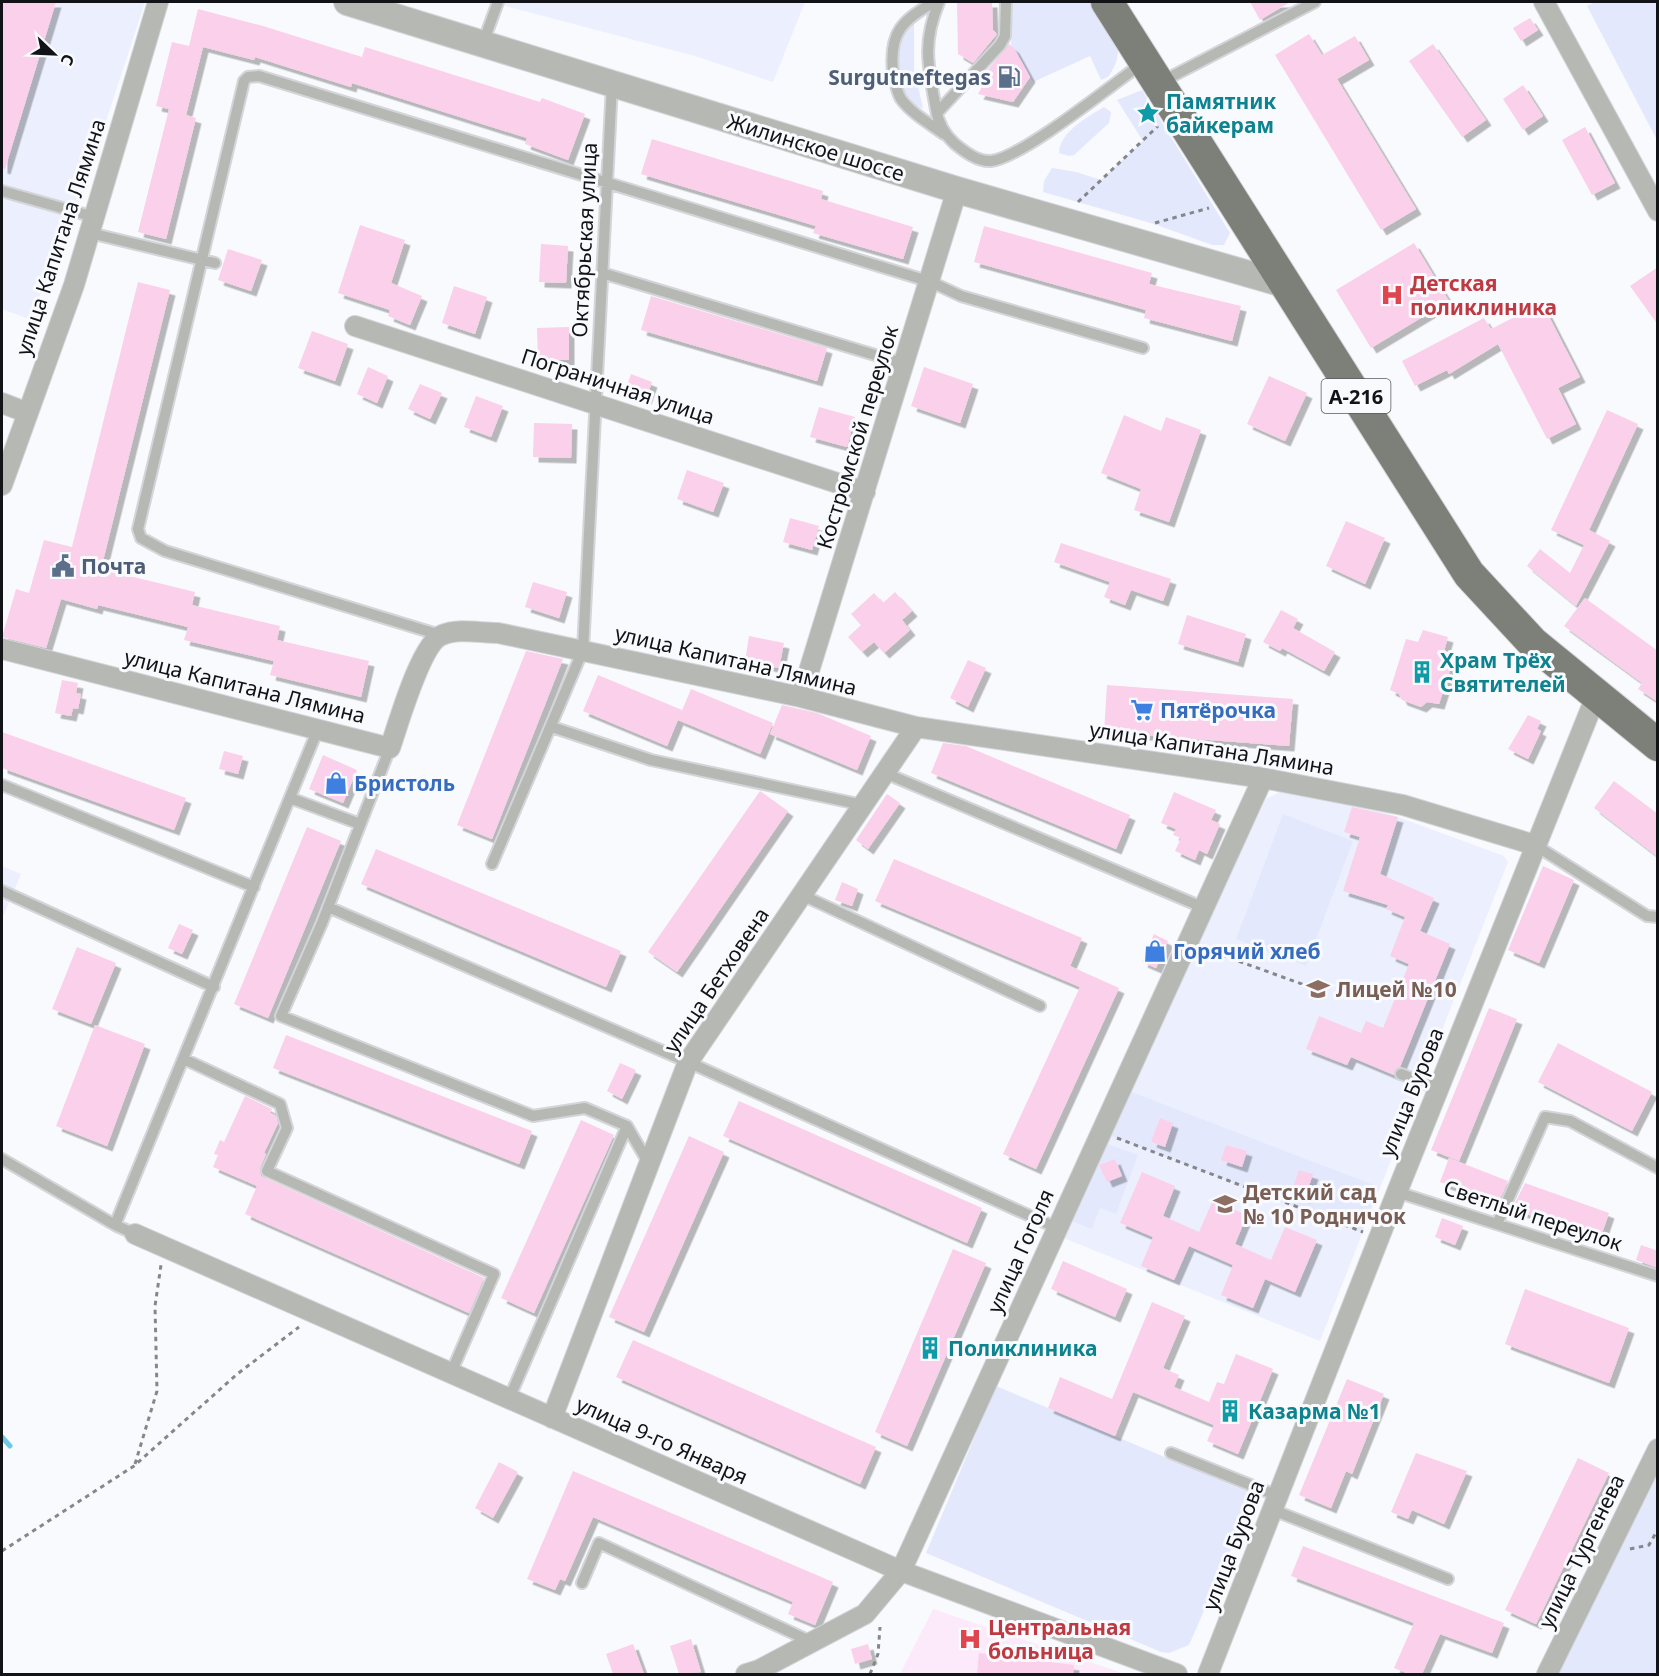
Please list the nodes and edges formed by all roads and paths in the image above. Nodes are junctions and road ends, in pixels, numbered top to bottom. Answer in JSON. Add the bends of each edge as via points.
{"nodes":[{"id":1,"x":158,"y":2,"type":"edge"},
{"id":2,"x":346,"y":2,"type":"edge"},
{"id":3,"x":498,"y":2,"type":"edge"},
{"id":4,"x":936,"y":2,"type":"edge"},
{"id":5,"x":1006,"y":2,"type":"edge"},
{"id":6,"x":1107,"y":2,"type":"edge"},
{"id":7,"x":1315,"y":2,"type":"edge"},
{"id":8,"x":1544,"y":2,"type":"edge"},
{"id":9,"x":483,"y":44,"type":"junction"},
{"id":10,"x":1151,"y":72,"type":"junction"},
{"id":11,"x":612,"y":85,"type":"junction"},
{"id":12,"x":936,"y":113,"type":"junction"},
{"id":13,"x":1162,"y":123,"type":"dead end"},
{"id":14,"x":946,"y":135,"type":"junction"},
{"id":15,"x":607,"y":181,"type":"junction"},
{"id":16,"x":957,"y":190,"type":"junction"},
{"id":17,"x":2,"y":191,"type":"edge"},
{"id":18,"x":1070,"y":199,"type":"dead end"},
{"id":19,"x":1079,"y":202,"type":"junction"},
{"id":20,"x":1089,"y":205,"type":"dead end"},
{"id":21,"x":1214,"y":206,"type":"dead end"},
{"id":22,"x":1658,"y":211,"type":"edge"},
{"id":23,"x":1147,"y":223,"type":"dead end"},
{"id":24,"x":92,"y":225,"type":"junction"},
{"id":25,"x":201,"y":260,"type":"junction"},
{"id":26,"x":215,"y":263,"type":"dead end"},
{"id":27,"x":602,"y":273,"type":"junction"},
{"id":28,"x":931,"y":282,"type":"junction"},
{"id":29,"x":1287,"y":285,"type":"junction"},
{"id":30,"x":355,"y":326,"type":"dead end"},
{"id":31,"x":1143,"y":348,"type":"dead end"},
{"id":32,"x":905,"y":364,"type":"junction"},
{"id":33,"x":2,"y":403,"type":"edge"},
{"id":34,"x":594,"y":404,"type":"junction"},
{"id":35,"x":28,"y":413,"type":"junction"},
{"id":36,"x":2,"y":485,"type":"edge"},
{"id":37,"x":866,"y":492,"type":"junction"},
{"id":38,"x":440,"y":635,"type":"junction"},
{"id":39,"x":2,"y":649,"type":"edge"},
{"id":40,"x":583,"y":650,"type":"junction"},
{"id":41,"x":1596,"y":696,"type":"junction"},
{"id":42,"x":801,"y":697,"type":"junction"},
{"id":43,"x":552,"y":728,"type":"junction"},
{"id":44,"x":916,"y":728,"type":"junction"},
{"id":45,"x":318,"y":729,"type":"junction"},
{"id":46,"x":1658,"y":744,"type":"edge"},
{"id":47,"x":390,"y":748,"type":"junction"},
{"id":48,"x":885,"y":773,"type":"junction"},
{"id":49,"x":1263,"y":778,"type":"junction"},
{"id":50,"x":2,"y":785,"type":"edge"},
{"id":51,"x":290,"y":798,"type":"junction"},
{"id":52,"x":863,"y":805,"type":"junction"},
{"id":53,"x":360,"y":824,"type":"junction"},
{"id":54,"x":1535,"y":844,"type":"junction"},
{"id":55,"x":492,"y":864,"type":"dead end"},
{"id":56,"x":254,"y":887,"type":"junction"},
{"id":57,"x":2,"y":891,"type":"edge"},
{"id":58,"x":802,"y":896,"type":"junction"},
{"id":59,"x":328,"y":907,"type":"junction"},
{"id":60,"x":1202,"y":907,"type":"junction"},
{"id":61,"x":1658,"y":917,"type":"edge"},
{"id":62,"x":1186,"y":942,"type":"junction"},
{"id":63,"x":214,"y":987,"type":"junction"},
{"id":64,"x":1324,"y":992,"type":"dead end"},
{"id":65,"x":1040,"y":1006,"type":"dead end"},
{"id":66,"x":184,"y":1059,"type":"junction"},
{"id":67,"x":688,"y":1062,"type":"junction"},
{"id":68,"x":1401,"y":1074,"type":"dead end"},
{"id":69,"x":1438,"y":1089,"type":"junction"},
{"id":70,"x":627,"y":1126,"type":"junction"},
{"id":71,"x":1112,"y":1136,"type":"dead end"},
{"id":72,"x":2,"y":1159,"type":"edge"},
{"id":73,"x":649,"y":1164,"type":"junction"},
{"id":74,"x":1658,"y":1168,"type":"edge"},
{"id":75,"x":1397,"y":1192,"type":"junction"},
{"id":76,"x":1497,"y":1224,"type":"junction"},
{"id":77,"x":115,"y":1225,"type":"junction"},
{"id":78,"x":1057,"y":1228,"type":"junction"},
{"id":79,"x":135,"y":1234,"type":"joint"},
{"id":80,"x":1379,"y":1238,"type":"junction"},
{"id":81,"x":164,"y":1246,"type":"junction"},
{"id":82,"x":1658,"y":1276,"type":"edge"},
{"id":83,"x":316,"y":1314,"type":"junction"},
{"id":84,"x":451,"y":1373,"type":"junction"},
{"id":85,"x":509,"y":1399,"type":"junction"},
{"id":86,"x":552,"y":1418,"type":"junction"},
{"id":87,"x":1658,"y":1449,"type":"edge"},
{"id":88,"x":1172,"y":1453,"type":"dead end"},
{"id":89,"x":134,"y":1466,"type":"junction"},
{"id":90,"x":1275,"y":1503,"type":"junction"},
{"id":91,"x":2,"y":1551,"type":"edge"},
{"id":92,"x":901,"y":1571,"type":"junction"},
{"id":93,"x":1448,"y":1579,"type":"dead end"},
{"id":94,"x":582,"y":1583,"type":"dead end"},
{"id":95,"x":883,"y":1593,"type":"junction"},
{"id":96,"x":812,"y":1642,"type":"junction"},
{"id":97,"x":746,"y":1674,"type":"edge"},
{"id":98,"x":870,"y":1674,"type":"edge"},
{"id":99,"x":1177,"y":1674,"type":"edge"},
{"id":100,"x":1208,"y":1674,"type":"edge"},
{"id":101,"x":1547,"y":1674,"type":"edge"}],
"edges":[{"from":1,"to":24,"type":"street","name":"улица Капитана Лямина"},
{"from":2,"to":9,"type":"street","name":"Жилинское шоссе"},
{"from":3,"to":9,"type":"lane"},
{"from":4,"to":12,"type":"lane","via":[[929,27],[927,59]]},
{"from":4,"to":14,"type":"lane","via":[[910,16],[900,27],[891,55],[900,98]]},
{"from":5,"to":12,"type":"lane","via":[[1005,36],[1000,45]]},
{"from":6,"to":10,"type":"main road","number":"А-216"},
{"from":7,"to":10,"type":"lane"},
{"from":8,"to":22,"type":"street"},
{"from":9,"to":11,"type":"street","name":"Жилинское шоссе"},
{"from":10,"to":14,"type":"lane","via":[[1015,154],[981,160]]},
{"from":10,"to":29,"type":"main road","number":"А-216"},
{"from":11,"to":15,"type":"lane","name":"Октябрьская улица"},
{"from":11,"to":16,"type":"street","name":"Жилинское шоссе"},
{"from":12,"to":14,"type":"lane"},
{"from":13,"to":19,"type":"path"},
{"from":15,"to":25,"type":"lane","via":[[259,75],[248,77]]},
{"from":15,"to":27,"type":"lane","name":"Октябрьская улица"},
{"from":15,"to":28,"type":"lane"},
{"from":16,"to":28,"type":"street","name":"Костромской переулок"},
{"from":16,"to":29,"type":"street","name":"Жилинское шоссе"},
{"from":17,"to":24,"type":"lane"},
{"from":18,"to":19,"type":"path"},
{"from":19,"to":20,"type":"path"},
{"from":21,"to":23,"type":"path","via":[[1164,222]]},
{"from":24,"to":25,"type":"lane"},
{"from":24,"to":35,"type":"street","name":"улица Капитана Лямина"},
{"from":25,"to":26,"type":"lane"},
{"from":25,"to":38,"type":"lane","via":[[138,529],[141,538],[165,551]]},
{"from":27,"to":32,"type":"lane"},
{"from":27,"to":34,"type":"lane","name":"Октябрьская улица"},
{"from":28,"to":31,"type":"lane","via":[[961,296]]},
{"from":28,"to":32,"type":"street","name":"Костромской переулок"},
{"from":29,"to":41,"type":"main road","number":"А-216","via":[[1468,574],[1533,643]]},
{"from":30,"to":34,"type":"street","name":"Пограничная улица"},
{"from":32,"to":37,"type":"street","name":"Костромской переулок"},
{"from":33,"to":35,"type":"street"},
{"from":34,"to":37,"type":"street","name":"Пограничная улица"},
{"from":34,"to":40,"type":"lane","name":"Октябрьская улица"},
{"from":35,"to":36,"type":"street","name":"улица Капитана Лямина"},
{"from":37,"to":42,"type":"street","name":"Костромской переулок"},
{"from":38,"to":40,"type":"street","name":"улица Капитана Лямина","via":[[498,633]]},
{"from":38,"to":47,"type":"street","via":[[427,650]]},
{"from":39,"to":45,"type":"street","name":"улица Капитана Лямина"},
{"from":40,"to":42,"type":"street","name":"улица Капитана Лямина"},
{"from":40,"to":43,"type":"lane","name":"Октябрьская улица"},
{"from":41,"to":46,"type":"main road","number":"А-216"},
{"from":41,"to":54,"type":"street","name":"улица Бурова"},
{"from":42,"to":44,"type":"street","name":"улица Капитана Лямина"},
{"from":43,"to":52,"type":"lane","via":[[651,760]]},
{"from":43,"to":55,"type":"lane","name":"Октябрьская улица"},
{"from":44,"to":48,"type":"street","name":"улица Бетховена"},
{"from":44,"to":49,"type":"street","name":"улица Капитана Лямина"},
{"from":45,"to":47,"type":"street","name":"улица Капитана Лямина"},
{"from":45,"to":51,"type":"lane"},
{"from":47,"to":53,"type":"lane"},
{"from":48,"to":52,"type":"street","name":"улица Бетховена"},
{"from":48,"to":60,"type":"lane"},
{"from":49,"to":54,"type":"street","name":"улица Капитана Лямина","via":[[1403,805]]},
{"from":49,"to":60,"type":"street","name":"улица Гоголя"},
{"from":50,"to":56,"type":"lane"},
{"from":51,"to":53,"type":"lane"},
{"from":51,"to":56,"type":"lane"},
{"from":52,"to":58,"type":"street","name":"улица Бетховена"},
{"from":53,"to":59,"type":"lane"},
{"from":54,"to":61,"type":"lane","via":[[1647,916]]},
{"from":54,"to":69,"type":"street","name":"улица Бурова"},
{"from":56,"to":63,"type":"lane"},
{"from":57,"to":63,"type":"lane"},
{"from":58,"to":65,"type":"lane"},
{"from":58,"to":67,"type":"street","name":"улица Бетховена"},
{"from":59,"to":67,"type":"lane"},
{"from":59,"to":70,"type":"lane","via":[[281,1016],[533,1116],[585,1108]]},
{"from":60,"to":62,"type":"street","name":"улица Гоголя"},
{"from":62,"to":64,"type":"path"},
{"from":62,"to":78,"type":"street","name":"улица Гоголя"},
{"from":63,"to":66,"type":"lane"},
{"from":66,"to":77,"type":"lane"},
{"from":66,"to":84,"type":"lane","via":[[280,1104],[286,1128],[267,1171],[494,1274]]},
{"from":67,"to":73,"type":"street","name":"улица Бетховена"},
{"from":67,"to":78,"type":"lane"},
{"from":68,"to":69,"type":"lane"},
{"from":69,"to":75,"type":"street","name":"улица Бурова"},
{"from":70,"to":73,"type":"lane"},
{"from":70,"to":85,"type":"lane"},
{"from":71,"to":80,"type":"path"},
{"from":72,"to":77,"type":"lane"},
{"from":73,"to":86,"type":"street","name":"улица Бетховена"},
{"from":74,"to":76,"type":"lane","via":[[1570,1120],[1545,1117]]},
{"from":75,"to":76,"type":"lane","name":"Светлый переулок"},
{"from":75,"to":80,"type":"street","name":"улица Бурова"},
{"from":76,"to":82,"type":"lane","name":"Светлый переулок"},
{"from":77,"to":79,"type":"lane"},
{"from":78,"to":92,"type":"street","name":"улица Гоголя"},
{"from":79,"to":81,"type":"street","name":"улица 9-го Января"},
{"from":80,"to":90,"type":"street","name":"улица Бурова"},
{"from":81,"to":83,"type":"street","name":"улица 9-го Января"},
{"from":81,"to":89,"type":"path","via":[[155,1306],[157,1391]]},
{"from":83,"to":84,"type":"street","name":"улица 9-го Января"},
{"from":83,"to":89,"type":"path","via":[[236,1375]]},
{"from":84,"to":85,"type":"street","name":"улица 9-го Января"},
{"from":85,"to":86,"type":"street","name":"улица 9-го Января"},
{"from":86,"to":92,"type":"street","name":"улица 9-го Января"},
{"from":87,"to":101,"type":"street","name":"улица Тургенева"},
{"from":88,"to":90,"type":"lane"},
{"from":89,"to":91,"type":"path"},
{"from":90,"to":93,"type":"lane"},
{"from":90,"to":100,"type":"street","name":"улица Бурова"},
{"from":92,"to":95,"type":"street","name":"улица Гоголя"},
{"from":92,"to":99,"type":"street","name":"улица 9-го Января"},
{"from":94,"to":96,"type":"lane","via":[[599,1544]]},
{"from":95,"to":96,"type":"street","name":"улица Гоголя","via":[[865,1614]]},
{"from":95,"to":98,"type":"path","via":[[878,1654]]},
{"from":96,"to":97,"type":"street","name":"улица Гоголя"}]}
